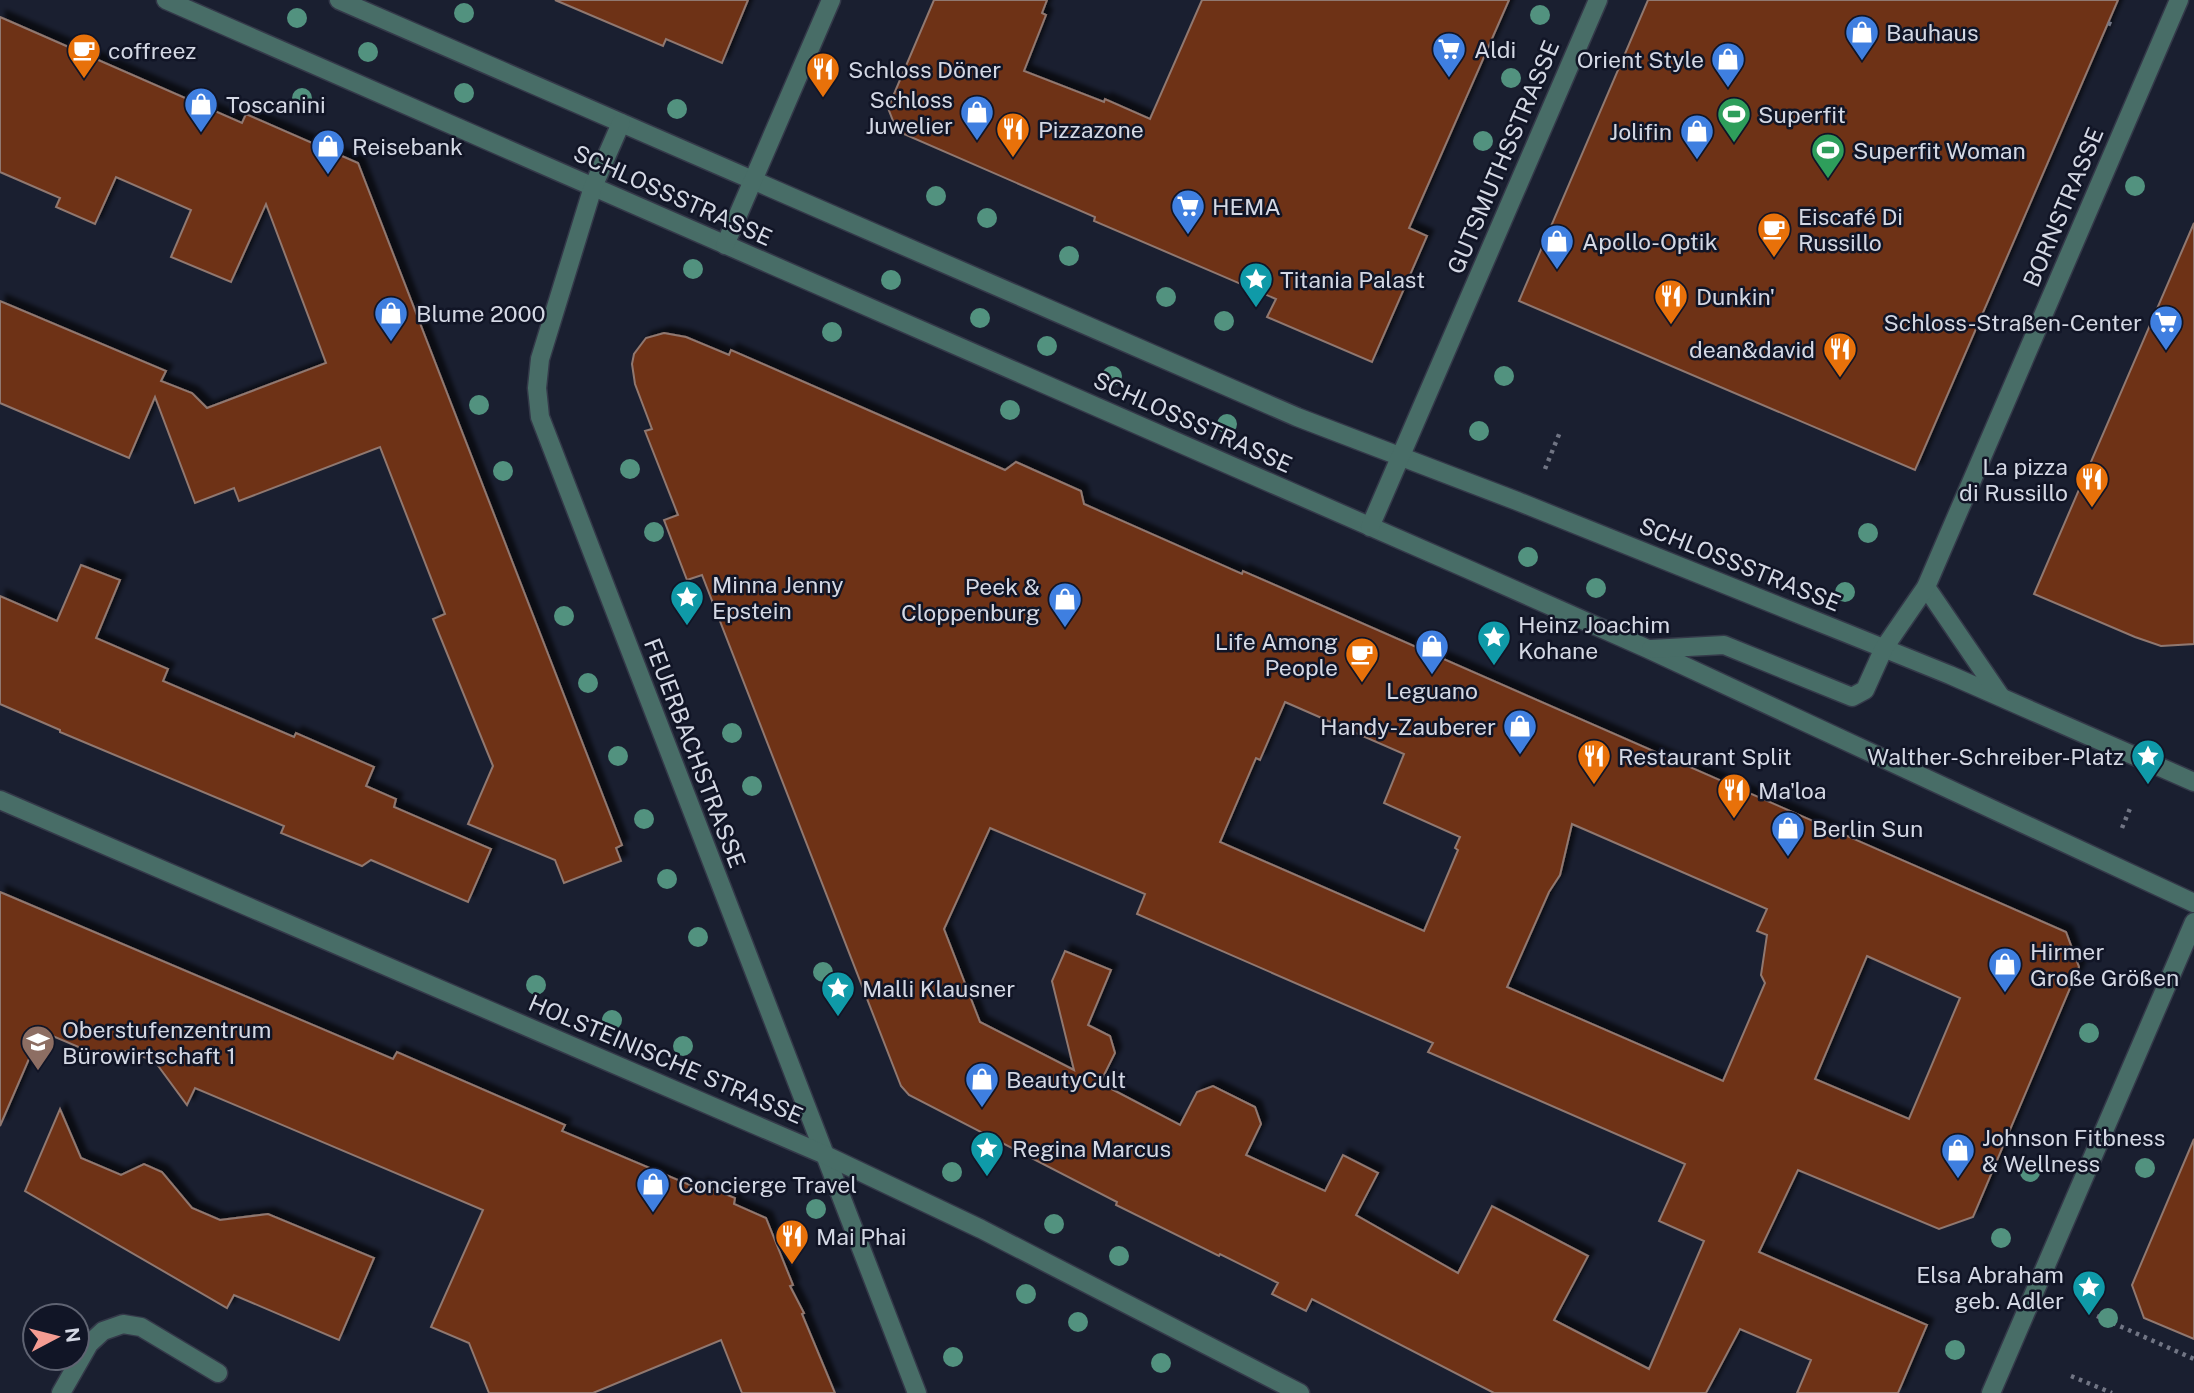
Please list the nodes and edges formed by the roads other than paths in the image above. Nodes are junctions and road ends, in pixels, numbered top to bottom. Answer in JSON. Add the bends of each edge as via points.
{"nodes":[{"id":1,"x":166,"y":0,"type":"edge"},
{"id":2,"x":339,"y":0,"type":"edge"},
{"id":3,"x":831,"y":0,"type":"edge"},
{"id":4,"x":1598,"y":0,"type":"edge"},
{"id":5,"x":2179,"y":0,"type":"edge"},
{"id":6,"x":621,"y":122,"type":"junction"},
{"id":7,"x":753,"y":180,"type":"junction"},
{"id":8,"x":593,"y":187,"type":"junction"},
{"id":9,"x":725,"y":244,"type":"junction"},
{"id":10,"x":1401,"y":457,"type":"junction"},
{"id":11,"x":1370,"y":527,"type":"junction"},
{"id":12,"x":1926,"y":587,"type":"junction"},
{"id":13,"x":1884,"y":648,"type":"junction"},
{"id":14,"x":1648,"y":649,"type":"junction"},
{"id":15,"x":2001,"y":697,"type":"junction"},
{"id":16,"x":2194,"y":782,"type":"edge"},
{"id":17,"x":0,"y":800,"type":"edge"},
{"id":18,"x":2194,"y":903,"type":"edge"},
{"id":19,"x":2194,"y":922,"type":"edge"},
{"id":20,"x":823,"y":1154,"type":"junction"},
{"id":21,"x":218,"y":1373,"type":"dead end"},
{"id":22,"x":61,"y":1393,"type":"edge"},
{"id":23,"x":917,"y":1393,"type":"edge"},
{"id":24,"x":1300,"y":1393,"type":"edge"},
{"id":25,"x":1991,"y":1393,"type":"edge"}],
"edges":[{"from":1,"to":8,"type":"street","name":"SCHLOSSSTRASSE"},
{"from":2,"to":6,"type":"street","name":"SCHLOSSSTRASSE"},
{"from":3,"to":7,"type":"street"},
{"from":4,"to":10,"type":"street","name":"GUTSMUTHSSTRASSE"},
{"from":5,"to":12,"type":"street","name":"BORNSTRASSE"},
{"from":6,"to":7,"type":"street","name":"SCHLOSSSTRASSE"},
{"from":6,"to":8,"type":"street","name":"FEUERBACHSTRASSE"},
{"from":7,"to":9,"type":"street"},
{"from":7,"to":10,"type":"street","name":"SCHLOSSSTRASSE","via":[[1297,417]]},
{"from":8,"to":9,"type":"street","name":"SCHLOSSSTRASSE"},
{"from":8,"to":20,"type":"street","name":"FEUERBACHSTRASSE","via":[[540,359],[540,418]]},
{"from":9,"to":11,"type":"street","name":"SCHLOSSSTRASSE"},
{"from":10,"to":11,"type":"street","name":"GUTSMUTHSSTRASSE"},
{"from":10,"to":13,"type":"street","name":"SCHLOSSSTRASSE"},
{"from":11,"to":14,"type":"street","name":"SCHLOSSSTRASSE"},
{"from":12,"to":13,"type":"street","name":"BORNSTRASSE"},
{"from":12,"to":15,"type":"street"},
{"from":13,"to":14,"type":"street","name":"BORNSTRASSE","via":[[1866,690],[1852,697],[1724,645]]},
{"from":13,"to":15,"type":"street","name":"SCHLOSSSTRASSE"},
{"from":14,"to":18,"type":"street","name":"SCHLOSSSTRASSE"},
{"from":15,"to":16,"type":"street","name":"SCHLOSSSTRASSE"},
{"from":17,"to":20,"type":"street","name":"HOLSTEINISCHE STRASSE"},
{"from":19,"to":25,"type":"street"},
{"from":20,"to":23,"type":"street","name":"FEUERBACHSTRASSE"},
{"from":20,"to":24,"type":"street","name":"HOLSTEINISCHE STRASSE","via":[[981,1229]]},
{"from":21,"to":22,"type":"street","via":[[141,1327],[123,1324],[103,1331],[89,1344]]}]}
